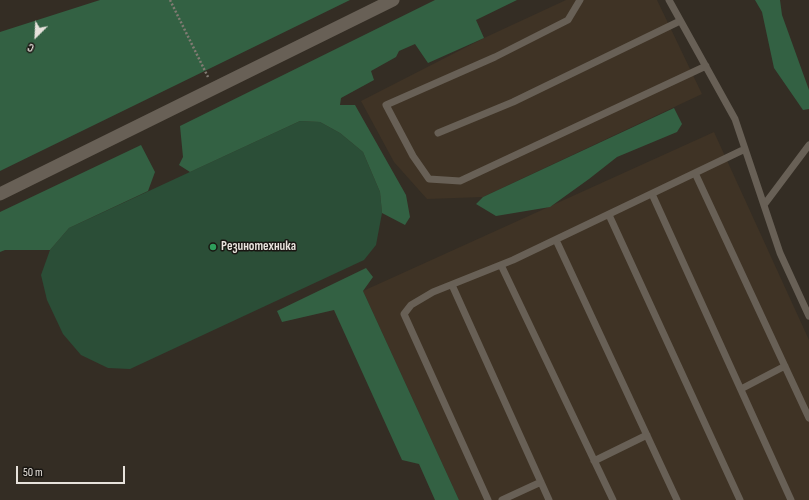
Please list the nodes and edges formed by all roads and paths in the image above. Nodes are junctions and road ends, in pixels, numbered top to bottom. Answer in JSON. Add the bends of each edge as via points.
{"nodes":[{"id":1,"x":170,"y":0,"type":"edge"},
{"id":2,"x":393,"y":0,"type":"edge"},
{"id":3,"x":581,"y":0,"type":"edge"},
{"id":4,"x":669,"y":0,"type":"edge"},
{"id":5,"x":680,"y":20,"type":"junction"},
{"id":6,"x":706,"y":66,"type":"junction"},
{"id":7,"x":213,"y":89,"type":"junction"},
{"id":8,"x":438,"y":133,"type":"dead end"},
{"id":9,"x":809,"y":145,"type":"edge"},
{"id":10,"x":745,"y":149,"type":"junction"},
{"id":11,"x":695,"y":173,"type":"junction"},
{"id":12,"x":0,"y":194,"type":"edge"},
{"id":13,"x":652,"y":194,"type":"junction"},
{"id":14,"x":764,"y":205,"type":"junction"},
{"id":15,"x":609,"y":215,"type":"junction"},
{"id":16,"x":556,"y":240,"type":"junction"},
{"id":17,"x":501,"y":265,"type":"junction"},
{"id":18,"x":452,"y":285,"type":"junction"},
{"id":19,"x":809,"y":316,"type":"edge"},
{"id":20,"x":785,"y":366,"type":"junction"},
{"id":21,"x":741,"y":389,"type":"junction"},
{"id":22,"x":809,"y":418,"type":"edge"},
{"id":23,"x":647,"y":435,"type":"junction"},
{"id":24,"x":594,"y":461,"type":"junction"},
{"id":25,"x":541,"y":482,"type":"junction"},
{"id":26,"x":488,"y":500,"type":"edge"},
{"id":27,"x":502,"y":500,"type":"edge"},
{"id":28,"x":549,"y":500,"type":"edge"},
{"id":29,"x":613,"y":500,"type":"edge"},
{"id":30,"x":677,"y":500,"type":"edge"},
{"id":31,"x":740,"y":500,"type":"edge"},
{"id":32,"x":791,"y":500,"type":"edge"}],
"edges":[{"from":1,"to":7,"type":"path"},
{"from":2,"to":7,"type":"street"},
{"from":3,"to":6,"type":"lane","via":[[568,20],[495,57],[386,104],[413,156],[429,179],[460,181]]},
{"from":4,"to":5,"type":"lane"},
{"from":5,"to":6,"type":"lane"},
{"from":5,"to":8,"type":"lane","via":[[513,102]]},
{"from":6,"to":10,"type":"lane","via":[[735,119]]},
{"from":7,"to":12,"type":"street"},
{"from":9,"to":14,"type":"lane"},
{"from":10,"to":11,"type":"lane"},
{"from":10,"to":14,"type":"lane"},
{"from":11,"to":13,"type":"lane"},
{"from":11,"to":20,"type":"lane"},
{"from":13,"to":15,"type":"lane"},
{"from":13,"to":21,"type":"lane"},
{"from":14,"to":19,"type":"lane","via":[[780,253]]},
{"from":15,"to":16,"type":"lane"},
{"from":15,"to":31,"type":"lane"},
{"from":16,"to":17,"type":"lane"},
{"from":16,"to":23,"type":"lane"},
{"from":17,"to":18,"type":"lane"},
{"from":17,"to":24,"type":"lane"},
{"from":18,"to":25,"type":"lane"},
{"from":18,"to":26,"type":"lane","via":[[433,292],[411,305],[404,314]]},
{"from":20,"to":21,"type":"lane"},
{"from":20,"to":22,"type":"lane"},
{"from":21,"to":32,"type":"lane"},
{"from":23,"to":24,"type":"lane"},
{"from":23,"to":30,"type":"lane"},
{"from":24,"to":29,"type":"lane"},
{"from":25,"to":27,"type":"lane"},
{"from":25,"to":28,"type":"lane"}]}
